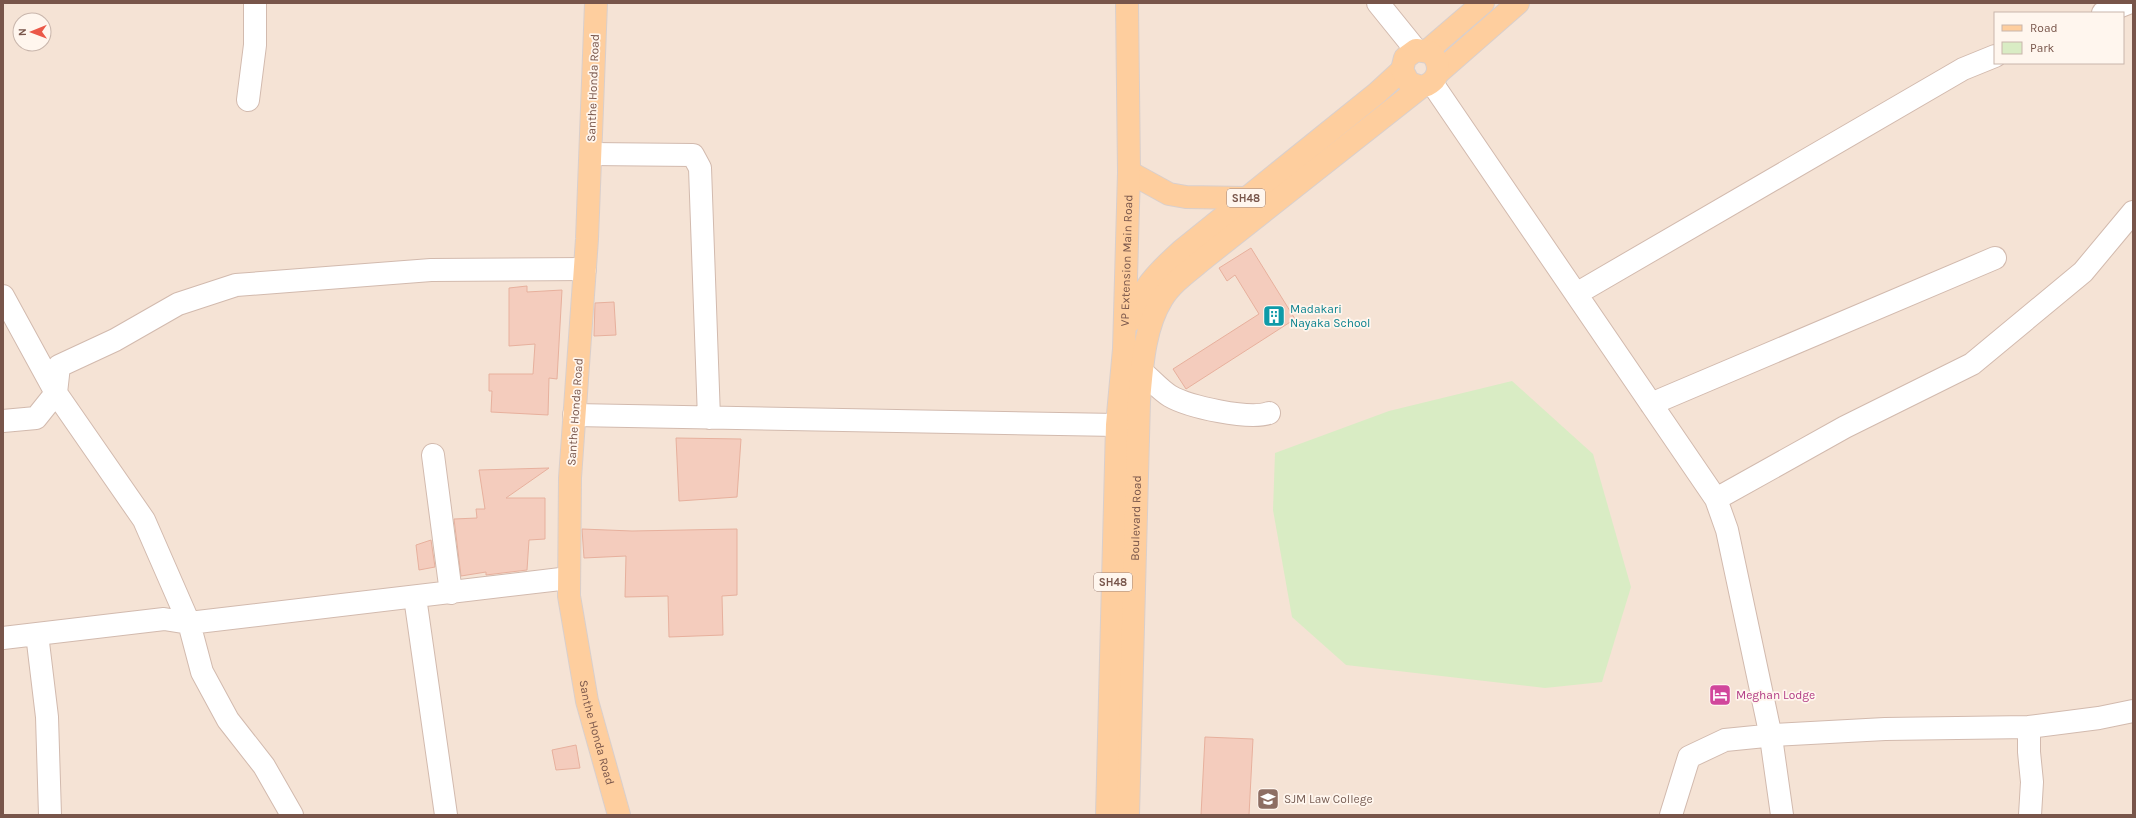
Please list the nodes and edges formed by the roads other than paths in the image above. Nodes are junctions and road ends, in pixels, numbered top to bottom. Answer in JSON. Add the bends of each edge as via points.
{"nodes":[{"id":1,"x":255,"y":3,"type":"edge"},
{"id":2,"x":596,"y":3,"type":"edge"},
{"id":3,"x":1126,"y":3,"type":"edge"},
{"id":4,"x":1378,"y":3,"type":"edge"},
{"id":5,"x":1483,"y":3,"type":"edge"},
{"id":6,"x":1518,"y":3,"type":"edge"},
{"id":7,"x":2128,"y":3,"type":"edge"},
{"id":8,"x":2106,"y":12,"type":"edge"},
{"id":9,"x":1421,"y":51,"type":"junction"},
{"id":10,"x":1994,"y":56,"type":"edge"},
{"id":11,"x":1402,"y":70,"type":"junction"},
{"id":12,"x":1431,"y":81,"type":"junction"},
{"id":13,"x":248,"y":100,"type":"dead end"},
{"id":14,"x":591,"y":154,"type":"junction"},
{"id":15,"x":1129,"y":172,"type":"junction"},
{"id":16,"x":1247,"y":198,"type":"junction"},
{"id":17,"x":2133,"y":212,"type":"edge"},
{"id":18,"x":1995,"y":258,"type":"dead end"},
{"id":19,"x":585,"y":270,"type":"junction"},
{"id":20,"x":1576,"y":294,"type":"junction"},
{"id":21,"x":3,"y":296,"type":"edge"},
{"id":22,"x":1129,"y":362,"type":"junction"},
{"id":23,"x":56,"y":393,"type":"junction"},
{"id":24,"x":1651,"y":404,"type":"junction"},
{"id":25,"x":1269,"y":413,"type":"dead end"},
{"id":26,"x":574,"y":415,"type":"junction"},
{"id":27,"x":709,"y":418,"type":"junction"},
{"id":28,"x":3,"y":421,"type":"edge"},
{"id":29,"x":1117,"y":425,"type":"junction"},
{"id":30,"x":433,"y":455,"type":"dead end"},
{"id":31,"x":1716,"y":499,"type":"junction"},
{"id":32,"x":569,"y":578,"type":"junction"},
{"id":33,"x":452,"y":592,"type":"junction"},
{"id":34,"x":415,"y":597,"type":"junction"},
{"id":35,"x":189,"y":623,"type":"junction"},
{"id":36,"x":37,"y":634,"type":"junction"},
{"id":37,"x":3,"y":638,"type":"edge"},
{"id":38,"x":2133,"y":711,"type":"edge"},
{"id":39,"x":2029,"y":727,"type":"junction"},
{"id":40,"x":1771,"y":737,"type":"junction"},
{"id":41,"x":50,"y":815,"type":"edge"},
{"id":42,"x":292,"y":815,"type":"edge"},
{"id":43,"x":446,"y":815,"type":"edge"},
{"id":44,"x":619,"y":815,"type":"edge"},
{"id":45,"x":1107,"y":815,"type":"edge"},
{"id":46,"x":1128,"y":815,"type":"edge"},
{"id":47,"x":1671,"y":815,"type":"edge"},
{"id":48,"x":1782,"y":815,"type":"edge"},
{"id":49,"x":2030,"y":815,"type":"edge"}],
"edges":[{"from":1,"to":13,"type":"street","via":[[255,45]]},
{"from":2,"to":14,"type":"main road","name":"Santhe Honda Road"},
{"from":3,"to":15,"type":"main road","name":"VP Extension Main Road"},
{"from":4,"to":9,"type":"street"},
{"from":5,"to":9,"type":"main road","number":"SH48"},
{"from":6,"to":12,"type":"main road","number":"SH48"},
{"from":7,"to":8,"type":"street"},
{"from":9,"to":11,"type":"main road","number":"SH48","via":[[1405,58]]},
{"from":9,"to":12,"type":"main road","via":[[1435,57],[1438,62]]},
{"from":10,"to":20,"type":"street","via":[[1963,69]]},
{"from":11,"to":12,"type":"main road","via":[[1409,83]]},
{"from":11,"to":16,"type":"main road","number":"SH48"},
{"from":12,"to":20,"type":"street"},
{"from":12,"to":22,"type":"main road","name":"Boulevard Road","number":"SH48","via":[[1181,278],[1162,298],[1152,319],[1147,341]]},
{"from":14,"to":19,"type":"main road","name":"Santhe Honda Road"},
{"from":14,"to":27,"type":"street","via":[[693,156],[700,168]]},
{"from":15,"to":16,"type":"main road","name":"VP Extension Main Road","via":[[1169,194],[1186,198]]},
{"from":15,"to":22,"type":"main road","name":"VP Extension Main Road"},
{"from":16,"to":22,"type":"main road","number":"SH48","via":[[1156,274],[1141,294],[1130,319]]},
{"from":17,"to":31,"type":"street","via":[[2083,272],[1972,364],[1845,427]]},
{"from":18,"to":24,"type":"street"},
{"from":19,"to":23,"type":"street","via":[[431,270],[236,285],[178,304],[115,340],[59,366]]},
{"from":19,"to":26,"type":"main road","name":"Santhe Honda Road"},
{"from":20,"to":24,"type":"street"},
{"from":21,"to":23,"type":"street"},
{"from":22,"to":25,"type":"street","via":[[1170,396],[1205,409],[1260,416]]},
{"from":22,"to":29,"type":"main road","name":"Boulevard Road","number":"SH48"},
{"from":22,"to":46,"type":"main road","name":"Boulevard Road","number":"SH48","via":[[1139,401]]},
{"from":23,"to":28,"type":"street","via":[[36,418]]},
{"from":23,"to":35,"type":"street","via":[[144,520]]},
{"from":24,"to":31,"type":"street"},
{"from":26,"to":27,"type":"street"},
{"from":26,"to":32,"type":"main road","name":"Santhe Honda Road","via":[[570,478]]},
{"from":27,"to":29,"type":"street"},
{"from":29,"to":45,"type":"main road","name":"Boulevard Road","number":"SH48"},
{"from":30,"to":33,"type":"street"},
{"from":31,"to":40,"type":"street","via":[[1727,530]]},
{"from":32,"to":33,"type":"street"},
{"from":32,"to":44,"type":"main road","name":"Santhe Honda Road","via":[[569,596],[587,701]]},
{"from":33,"to":34,"type":"street"},
{"from":34,"to":35,"type":"street"},
{"from":34,"to":43,"type":"street"},
{"from":35,"to":36,"type":"street","via":[[164,619]]},
{"from":35,"to":42,"type":"street","via":[[202,672],[228,720],[264,766]]},
{"from":36,"to":37,"type":"street"},
{"from":36,"to":41,"type":"street","via":[[47,717]]},
{"from":38,"to":39,"type":"street"},
{"from":39,"to":40,"type":"street","via":[[1885,729]]},
{"from":39,"to":49,"type":"street","via":[[2028,752],[2032,782]]},
{"from":40,"to":47,"type":"street","via":[[1725,740],[1689,757]]},
{"from":40,"to":48,"type":"street"}]}
